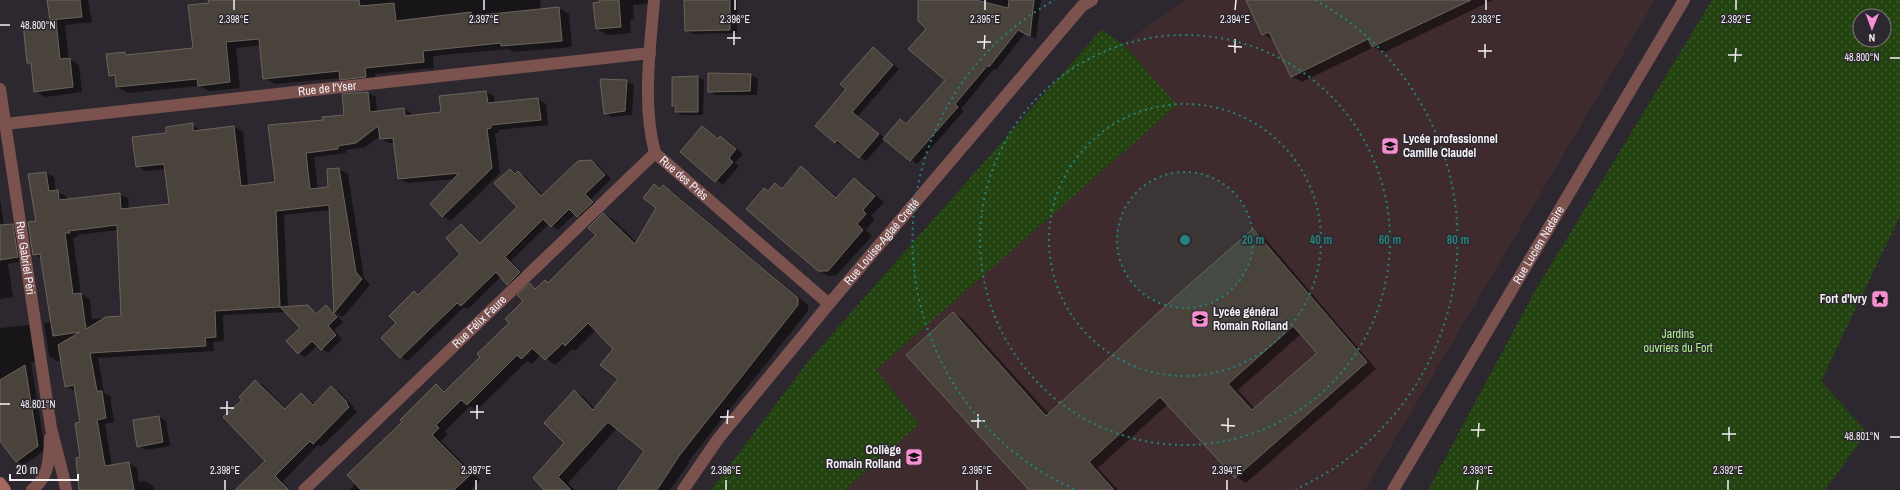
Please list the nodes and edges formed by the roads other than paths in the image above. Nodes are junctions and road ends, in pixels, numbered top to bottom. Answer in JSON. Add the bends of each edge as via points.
{"nodes":[{"id":1,"x":654,"y":0,"type":"edge"},
{"id":2,"x":1684,"y":0,"type":"edge"},
{"id":3,"x":1084,"y":2,"type":"edge"},
{"id":4,"x":650,"y":53,"type":"junction"},
{"id":5,"x":0,"y":89,"type":"edge"},
{"id":6,"x":5,"y":124,"type":"junction"},
{"id":7,"x":655,"y":153,"type":"junction"},
{"id":8,"x":829,"y":304,"type":"junction"},
{"id":9,"x":51,"y":428,"type":"junction"},
{"id":10,"x":0,"y":483,"type":"edge"},
{"id":11,"x":5,"y":490,"type":"edge"},
{"id":12,"x":32,"y":490,"type":"edge"},
{"id":13,"x":66,"y":490,"type":"edge"},
{"id":14,"x":304,"y":490,"type":"edge"},
{"id":15,"x":683,"y":490,"type":"edge"},
{"id":16,"x":1393,"y":490,"type":"edge"}],
"edges":[{"from":1,"to":4,"type":"street","name":"Rue des Prés"},
{"from":2,"to":16,"type":"street","name":"Rue Lucien Nadaire"},
{"from":3,"to":8,"type":"street","name":"Rue Louise-Aglaé Cretté"},
{"from":4,"to":6,"type":"street","name":"Rue de l'Yser"},
{"from":4,"to":7,"type":"street","name":"Rue des Prés","via":[[649,130]]},
{"from":5,"to":6,"type":"street","name":"Rue Gabriel Péri"},
{"from":6,"to":9,"type":"street","name":"Rue Gabriel Péri"},
{"from":7,"to":8,"type":"street","name":"Rue des Prés"},
{"from":7,"to":14,"type":"street","name":"Rue Félix Faure"},
{"from":8,"to":15,"type":"street","name":"Rue Louise-Aglaé Cretté","via":[[718,439]]},
{"from":9,"to":12,"type":"street","name":"Rue Gabriel Péri","via":[[48,471]]},
{"from":9,"to":13,"type":"street","name":"Rue Gabriel Péri"},
{"from":10,"to":11,"type":"main road"}]}
